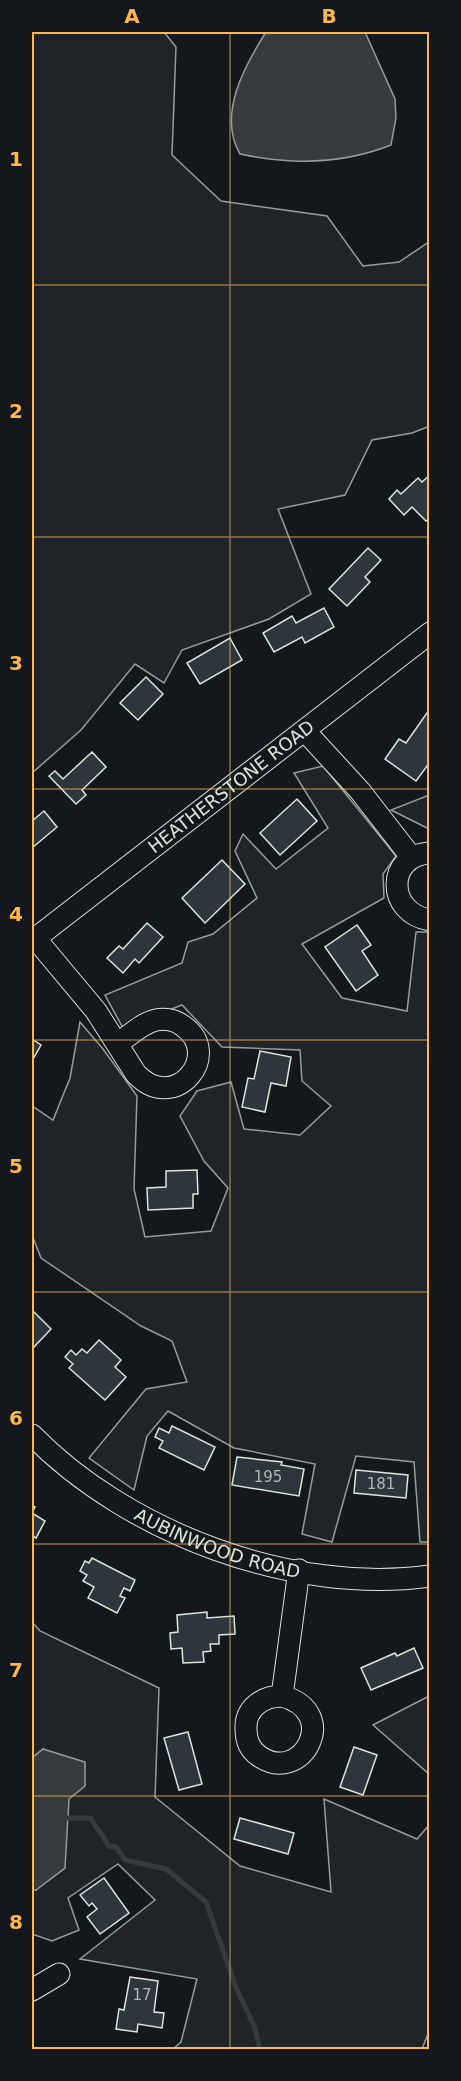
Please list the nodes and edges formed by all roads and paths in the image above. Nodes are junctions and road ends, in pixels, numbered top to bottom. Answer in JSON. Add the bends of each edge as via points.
{"nodes":[{"id":1,"x":429,"y":633,"type":"edge"},
{"id":2,"x":305,"y":731,"type":"junction"},
{"id":3,"x":421,"y":855,"type":"edge"},
{"id":4,"x":429,"y":920,"type":"edge"},
{"id":5,"x":33,"y":939,"type":"edge"},
{"id":6,"x":117,"y":1044,"type":"dead end"},
{"id":7,"x":32,"y":1435,"type":"edge"},
{"id":8,"x":299,"y":1570,"type":"junction"},
{"id":9,"x":429,"y":1576,"type":"edge"},
{"id":10,"x":282,"y":1696,"type":"dead end"},
{"id":11,"x":59,"y":1974,"type":"dead end"},
{"id":12,"x":32,"y":1990,"type":"edge"}],
"edges":[{"from":1,"to":2,"type":"street","name":"HEATHERSTONE ROAD"},
{"from":2,"to":3,"type":"street"},
{"from":2,"to":5,"type":"street","name":"HEATHERSTONE ROAD"},
{"from":3,"to":4,"type":"street","via":[[399,874],[398,895],[410,913]]},
{"from":5,"to":6,"type":"street","via":[[71,977]]},
{"from":7,"to":8,"type":"street","name":"AUBINWOOD ROAD","via":[[104,1495],[162,1528],[233,1554]]},
{"from":8,"to":9,"type":"street","name":"AUBINWOOD ROAD","via":[[381,1580]]},
{"from":8,"to":10,"type":"street"},
{"from":11,"to":12,"type":"street"}]}
